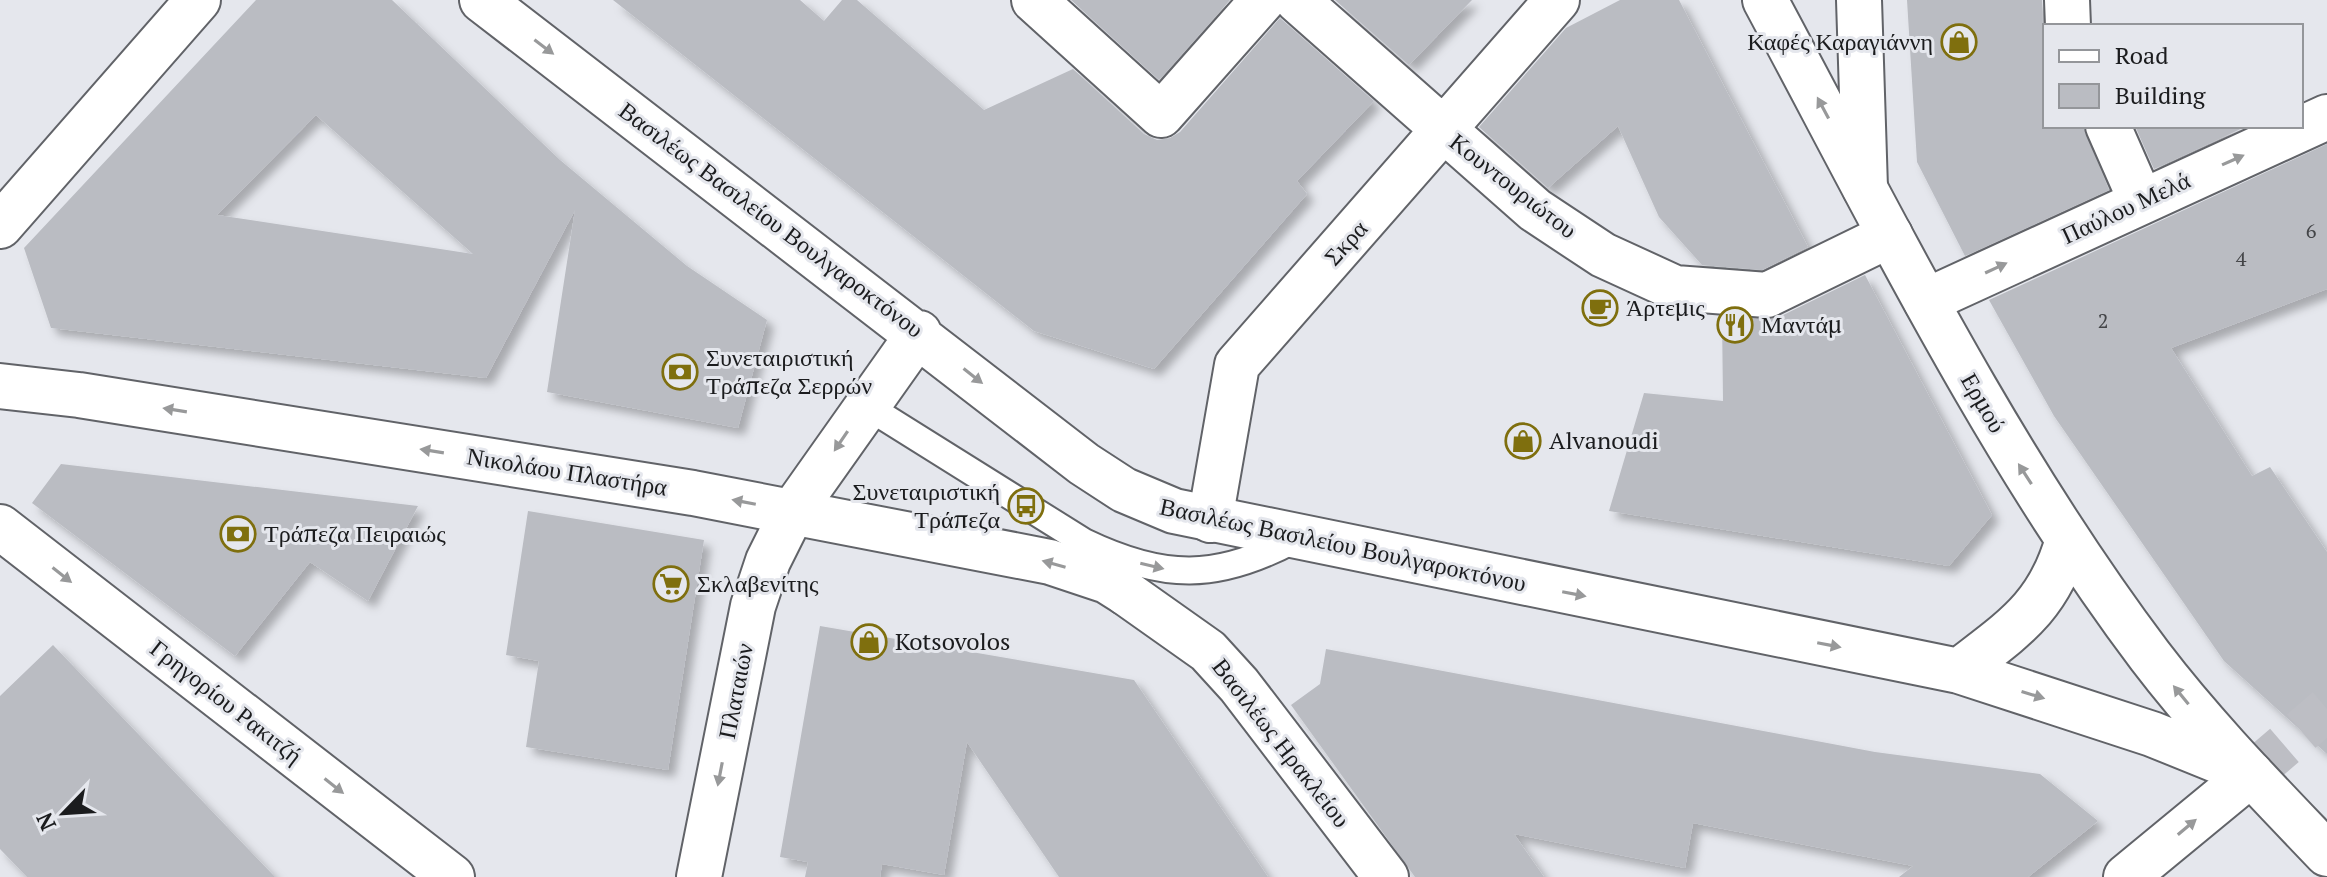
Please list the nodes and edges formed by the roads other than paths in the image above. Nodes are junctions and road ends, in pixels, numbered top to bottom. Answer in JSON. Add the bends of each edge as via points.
{"nodes":[{"id":1,"x":198,"y":0,"type":"edge"},
{"id":2,"x":482,"y":0,"type":"edge"},
{"id":3,"x":1034,"y":0,"type":"edge"},
{"id":4,"x":1263,"y":0,"type":"edge"},
{"id":5,"x":1297,"y":0,"type":"edge"},
{"id":6,"x":1557,"y":0,"type":"edge"},
{"id":7,"x":1765,"y":0,"type":"edge"},
{"id":8,"x":1859,"y":0,"type":"edge"},
{"id":9,"x":2067,"y":0,"type":"edge"},
{"id":10,"x":2068,"y":24,"type":"edge"},
{"id":11,"x":2327,"y":117,"type":"edge"},
{"id":12,"x":2109,"y":128,"type":"edge"},
{"id":13,"x":2303,"y":128,"type":"edge"},
{"id":14,"x":2303,"y":128,"type":"edge"},
{"id":15,"x":1445,"y":132,"type":"junction"},
{"id":16,"x":1865,"y":188,"type":"junction"},
{"id":17,"x":2141,"y":201,"type":"junction"},
{"id":18,"x":0,"y":226,"type":"edge"},
{"id":19,"x":1890,"y":235,"type":"junction"},
{"id":20,"x":1926,"y":301,"type":"junction"},
{"id":21,"x":919,"y":333,"type":"junction"},
{"id":22,"x":0,"y":386,"type":"edge"},
{"id":23,"x":865,"y":405,"type":"junction"},
{"id":24,"x":793,"y":511,"type":"junction"},
{"id":25,"x":1210,"y":520,"type":"junction"},
{"id":26,"x":0,"y":527,"type":"edge"},
{"id":27,"x":1295,"y":539,"type":"junction"},
{"id":28,"x":2068,"y":539,"type":"junction"},
{"id":29,"x":1126,"y":593,"type":"joint"},
{"id":30,"x":1959,"y":671,"type":"junction"},
{"id":31,"x":2251,"y":774,"type":"junction"},
{"id":32,"x":2327,"y":854,"type":"edge"},
{"id":33,"x":452,"y":877,"type":"edge"},
{"id":34,"x":699,"y":877,"type":"edge"},
{"id":35,"x":1386,"y":877,"type":"edge"},
{"id":36,"x":2126,"y":877,"type":"edge"}],
"edges":[{"from":1,"to":18,"type":"street"},
{"from":2,"to":21,"type":"street","name":"Βασιλέως Βασιλείου Βουλγαροκτόνου","one_way":true},
{"from":3,"to":4,"type":"street","via":[[1161,115]]},
{"from":5,"to":15,"type":"street","name":"Κουντουριώτου"},
{"from":6,"to":15,"type":"street","name":"Σκρα"},
{"from":16,"to":7,"type":"street","name":"Ερμού","one_way":true},
{"from":8,"to":16,"type":"street"},
{"from":9,"to":10,"type":"street"},
{"from":14,"to":11,"type":"street","name":"Παύλου Μελά","one_way":true},
{"from":12,"to":17,"type":"street"},
{"from":17,"to":13,"type":"street","name":"Παύλου Μελά","one_way":true},
{"from":15,"to":19,"type":"street","name":"Κουντουριώτου","via":[[1535,210],[1603,255],[1675,288],[1767,295]]},
{"from":15,"to":25,"type":"street","name":"Σκρα","via":[[1237,365]]},
{"from":16,"to":19,"type":"street","name":"Ερμού"},
{"from":20,"to":17,"type":"street","name":"Παύλου Μελά","one_way":true},
{"from":19,"to":20,"type":"street","name":"Ερμού"},
{"from":28,"to":20,"type":"street","name":"Ερμού","one_way":true},
{"from":21,"to":23,"type":"street","name":"Πλαταιών"},
{"from":21,"to":25,"type":"street","name":"Βασιλέως Βασιλείου Βουλγαροκτόνου","one_way":true,"via":[[1111,481],[1149,503]]},
{"from":24,"to":22,"type":"street","name":"Νικολάου Πλαστήρα","one_way":true},
{"from":23,"to":24,"type":"street","name":"Πλαταιών","one_way":true},
{"from":23,"to":27,"type":"lane","one_way":true,"via":[[1109,554],[1187,573],[1254,561]]},
{"from":29,"to":24,"type":"street","name":"Νικολάου Πλαστήρα","one_way":true,"via":[[1050,562]]},
{"from":24,"to":34,"type":"street","name":"Πλαταιών","one_way":true,"via":[[753,606]]},
{"from":25,"to":27,"type":"street","name":"Βασιλέως Βασιλείου Βουλγαροκτόνου"},
{"from":26,"to":33,"type":"street","name":"Γρηγορίου Ρακιτζή","one_way":true},
{"from":27,"to":30,"type":"street","name":"Βασιλέως Βασιλείου Βουλγαροκτόνου","one_way":true},
{"from":28,"to":30,"type":"street","via":[[2059,572],[2043,599]]},
{"from":31,"to":28,"type":"street","name":"Ερμού","one_way":true,"via":[[2151,657]]},
{"from":29,"to":35,"type":"street","name":"Βασιλέως Ηρακλείου","via":[[1208,651]]},
{"from":30,"to":31,"type":"street","name":"Βασιλέως Βασιλείου Βουλγαροκτόνου","one_way":true,"via":[[2152,734]]},
{"from":31,"to":32,"type":"street","name":"Ερμού"},
{"from":36,"to":31,"type":"street","one_way":true}]}
